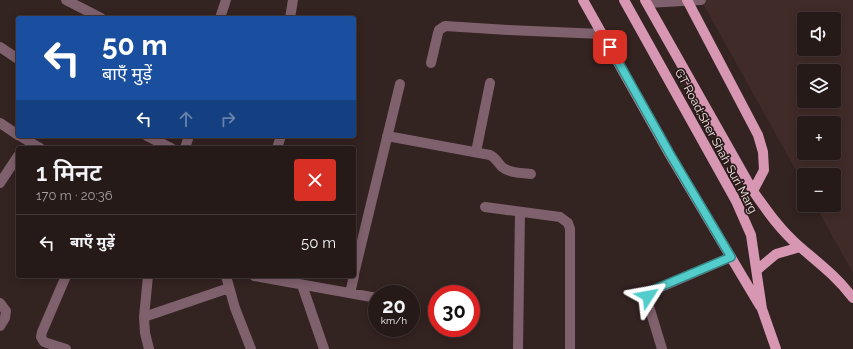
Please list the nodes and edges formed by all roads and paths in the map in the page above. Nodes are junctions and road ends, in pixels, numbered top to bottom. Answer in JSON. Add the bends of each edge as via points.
{"nodes":[{"id":1,"x":66,"y":0,"type":"edge"},
{"id":2,"x":226,"y":0,"type":"edge"},
{"id":3,"x":293,"y":0,"type":"edge"},
{"id":4,"x":583,"y":0,"type":"edge"},
{"id":5,"x":624,"y":0,"type":"edge"},
{"id":6,"x":699,"y":0,"type":"edge"},
{"id":7,"x":646,"y":1,"type":"edge"},
{"id":8,"x":687,"y":1,"type":"edge"},
{"id":9,"x":98,"y":16,"type":"edge"},
{"id":10,"x":221,"y":16,"type":"edge"},
{"id":11,"x":290,"y":16,"type":"edge"},
{"id":12,"x":602,"y":34,"type":"junction"},
{"id":13,"x":0,"y":47,"type":"edge"},
{"id":14,"x":16,"y":58,"type":"edge"},
{"id":15,"x":431,"y":63,"type":"dead end"},
{"id":16,"x":490,"y":83,"type":"dead end"},
{"id":17,"x":400,"y":84,"type":"dead end"},
{"id":18,"x":0,"y":123,"type":"edge"},
{"id":19,"x":16,"y":135,"type":"edge"},
{"id":20,"x":387,"y":136,"type":"junction"},
{"id":21,"x":151,"y":138,"type":"edge"},
{"id":22,"x":22,"y":140,"type":"edge"},
{"id":23,"x":36,"y":146,"type":"edge"},
{"id":24,"x":168,"y":146,"type":"edge"},
{"id":25,"x":476,"y":152,"type":"junction"},
{"id":26,"x":16,"y":159,"type":"edge"},
{"id":27,"x":531,"y":174,"type":"dead end"},
{"id":28,"x":0,"y":183,"type":"edge"},
{"id":29,"x":753,"y":191,"type":"junction"},
{"id":30,"x":485,"y":207,"type":"dead end"},
{"id":31,"x":520,"y":212,"type":"junction"},
{"id":32,"x":800,"y":247,"type":"junction"},
{"id":33,"x":731,"y":257,"type":"junction"},
{"id":34,"x":356,"y":267,"type":"edge"},
{"id":35,"x":757,"y":270,"type":"junction"},
{"id":36,"x":65,"y":278,"type":"edge"},
{"id":37,"x":148,"y":278,"type":"edge"},
{"id":38,"x":226,"y":278,"type":"edge"},
{"id":39,"x":265,"y":278,"type":"edge"},
{"id":40,"x":353,"y":278,"type":"edge"},
{"id":41,"x":302,"y":285,"type":"junction"},
{"id":42,"x":229,"y":288,"type":"junction"},
{"id":43,"x":350,"y":293,"type":"junction"},
{"id":44,"x":368,"y":296,"type":"edge"},
{"id":45,"x":853,"y":298,"type":"edge"},
{"id":46,"x":0,"y":303,"type":"edge"},
{"id":47,"x":762,"y":309,"type":"junction"},
{"id":48,"x":144,"y":317,"type":"junction"},
{"id":49,"x":0,"y":326,"type":"edge"},
{"id":50,"x":66,"y":349,"type":"edge"},
{"id":51,"x":150,"y":349,"type":"edge"},
{"id":52,"x":251,"y":349,"type":"edge"},
{"id":53,"x":324,"y":349,"type":"edge"},
{"id":54,"x":518,"y":349,"type":"edge"},
{"id":55,"x":570,"y":349,"type":"edge"},
{"id":56,"x":662,"y":349,"type":"edge"},
{"id":57,"x":776,"y":349,"type":"edge"}],
"edges":[{"from":1,"to":9,"type":"street"},
{"from":2,"to":10,"type":"street"},
{"from":3,"to":11,"type":"street"},
{"from":4,"to":12,"type":"main road"},
{"from":5,"to":35,"type":"main road","name":"GT Road;Sher Shah Suri Marg","via":[[736,201],[751,235]]},
{"from":6,"to":8,"type":"street"},
{"from":7,"to":8,"type":"street"},
{"from":7,"to":29,"type":"main road","name":"GT Road;Sher Shah Suri Marg"},
{"from":8,"to":29,"type":"main road","via":[[758,134],[764,170]]},
{"from":12,"to":15,"type":"street","via":[[445,26],[439,30]]},
{"from":12,"to":33,"type":"main road"},
{"from":13,"to":14,"type":"street"},
{"from":16,"to":25,"type":"street"},
{"from":17,"to":20,"type":"street"},
{"from":18,"to":19,"type":"street"},
{"from":20,"to":25,"type":"street"},
{"from":20,"to":34,"type":"street"},
{"from":21,"to":24,"type":"street"},
{"from":22,"to":23,"type":"street"},
{"from":25,"to":27,"type":"street","via":[[496,158],[502,167],[509,170]]},
{"from":26,"to":28,"type":"street"},
{"from":29,"to":32,"type":"main road","name":"GT Road;Sher Shah Suri Marg","via":[[773,220]]},
{"from":30,"to":31,"type":"street"},
{"from":31,"to":54,"type":"street"},
{"from":31,"to":55,"type":"street","via":[[560,217],[568,223]]},
{"from":32,"to":35,"type":"main road","via":[[776,254]]},
{"from":32,"to":45,"type":"main road","name":"GT Road;Sher Shah Suri Marg","via":[[843,284]]},
{"from":33,"to":47,"type":"main road"},
{"from":33,"to":56,"type":"street","via":[[650,292],[648,303]]},
{"from":35,"to":47,"type":"main road","name":"GT Road;Sher Shah Suri Marg"},
{"from":36,"to":50,"type":"street","via":[[41,337],[44,342]]},
{"from":37,"to":48,"type":"street"},
{"from":38,"to":42,"type":"street"},
{"from":39,"to":41,"type":"street"},
{"from":40,"to":43,"type":"street"},
{"from":41,"to":43,"type":"street"},
{"from":41,"to":53,"type":"street"},
{"from":42,"to":48,"type":"street"},
{"from":42,"to":52,"type":"street"},
{"from":43,"to":44,"type":"street"},
{"from":46,"to":49,"type":"street","via":[[6,311]]},
{"from":47,"to":57,"type":"main road","name":"GT Road;Sher Shah Suri Marg"},
{"from":48,"to":51,"type":"street"}]}
